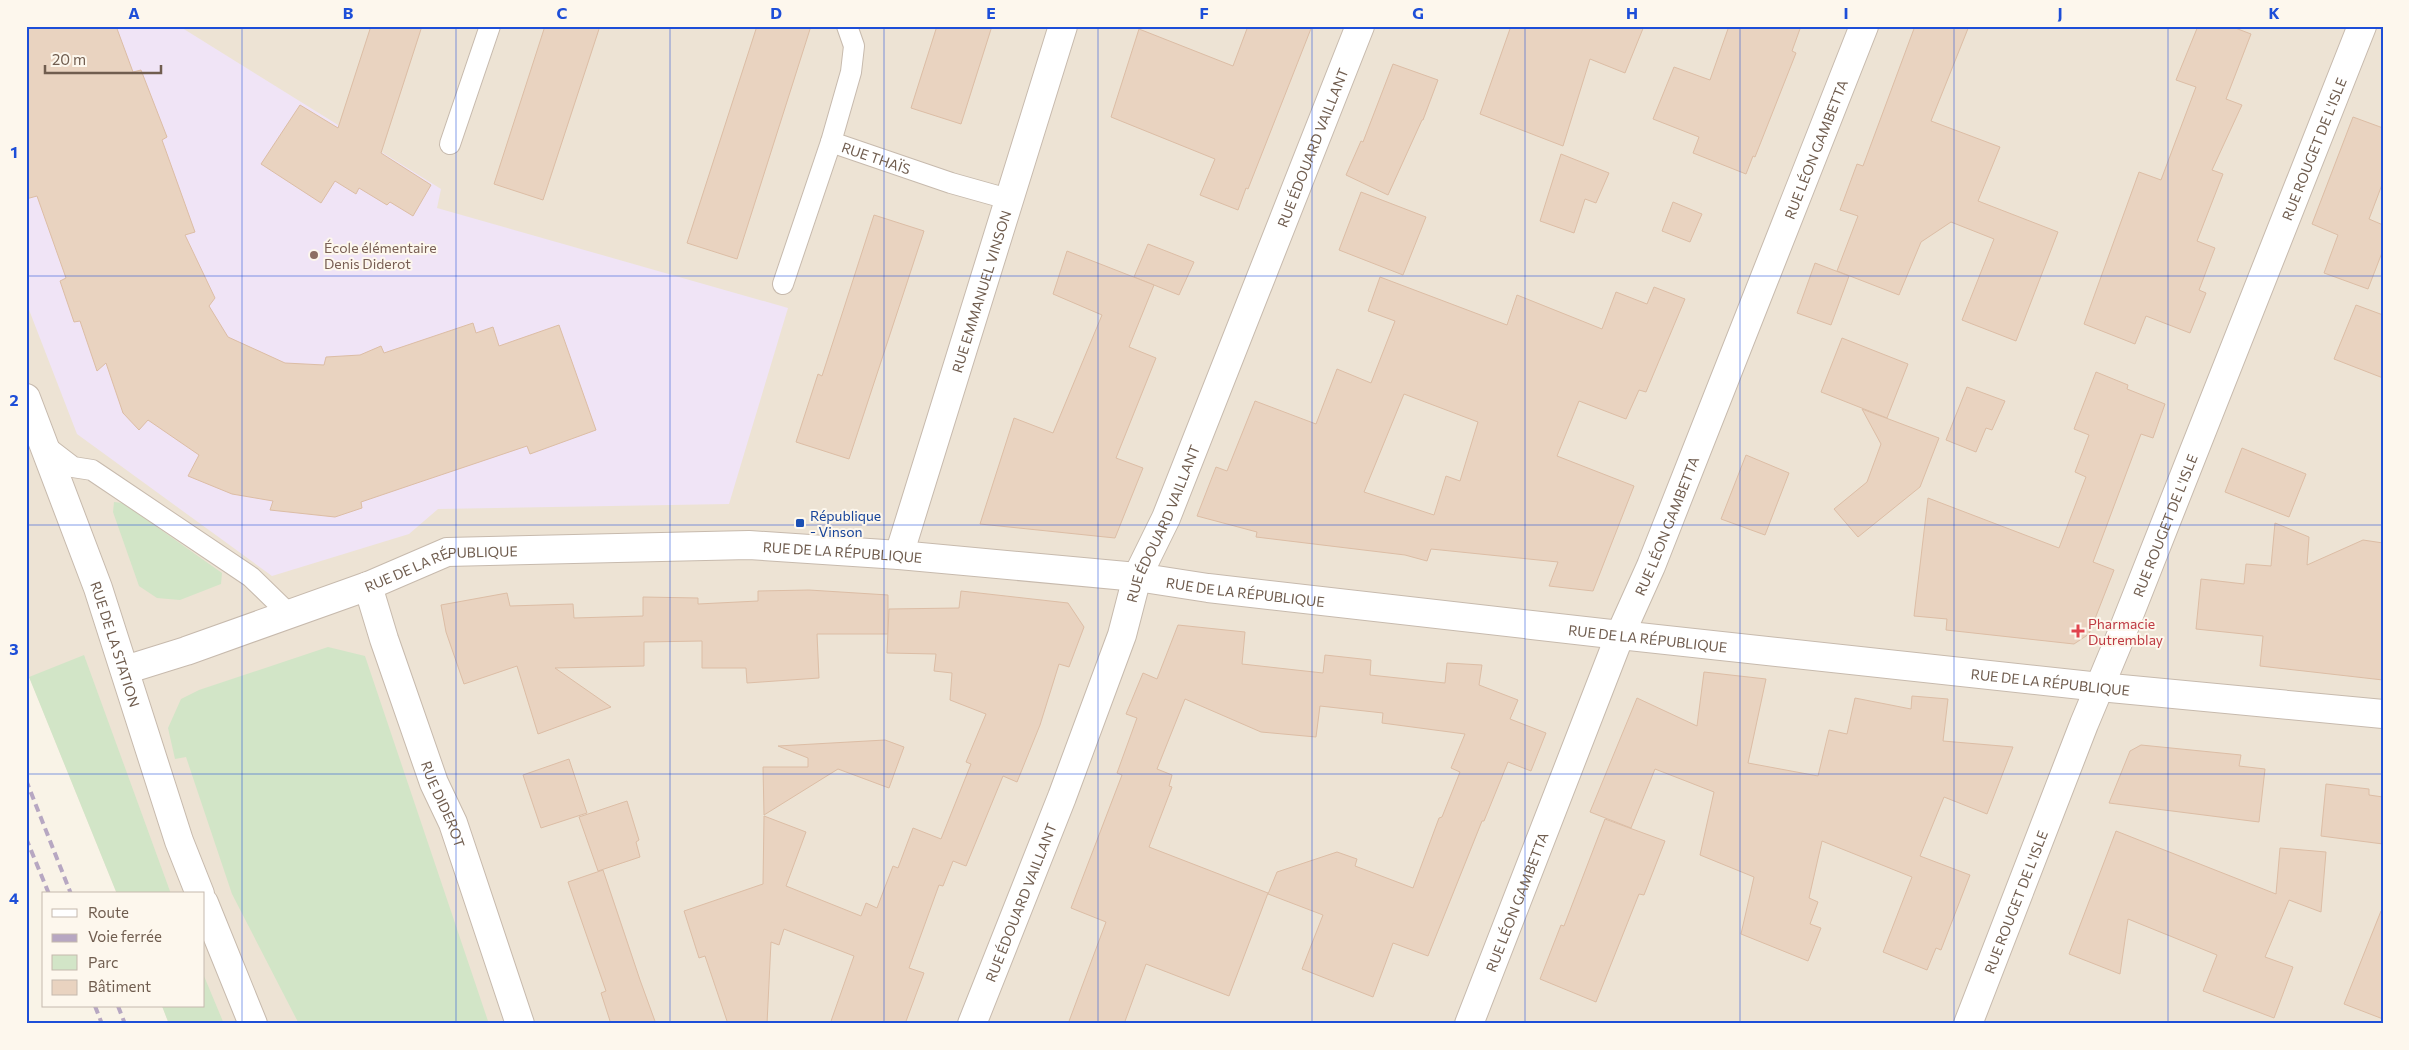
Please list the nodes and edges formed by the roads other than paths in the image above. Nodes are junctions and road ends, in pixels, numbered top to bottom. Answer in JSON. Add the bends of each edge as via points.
{"nodes":[{"id":1,"x":490,"y":26,"type":"edge"},
{"id":2,"x":847,"y":26,"type":"edge"},
{"id":3,"x":1062,"y":26,"type":"edge"},
{"id":4,"x":1360,"y":26,"type":"edge"},
{"id":5,"x":1864,"y":26,"type":"edge"},
{"id":6,"x":2362,"y":26,"type":"edge"},
{"id":7,"x":831,"y":142,"type":"junction"},
{"id":8,"x":450,"y":144,"type":"dead end"},
{"id":9,"x":1008,"y":199,"type":"junction"},
{"id":10,"x":783,"y":284,"type":"dead end"},
{"id":11,"x":26,"y":398,"type":"edge"},
{"id":12,"x":42,"y":443,"type":"junction"},
{"id":13,"x":899,"y":555,"type":"junction"},
{"id":14,"x":1137,"y":577,"type":"junction"},
{"id":15,"x":368,"y":586,"type":"junction"},
{"id":16,"x":288,"y":613,"type":"junction"},
{"id":17,"x":1620,"y":634,"type":"junction"},
{"id":18,"x":125,"y":670,"type":"junction"},
{"id":19,"x":2100,"y":687,"type":"junction"},
{"id":20,"x":2383,"y":714,"type":"edge"},
{"id":21,"x":199,"y":892,"type":"edge"},
{"id":22,"x":205,"y":905,"type":"edge"},
{"id":23,"x":253,"y":1024,"type":"edge"},
{"id":24,"x":520,"y":1024,"type":"edge"},
{"id":25,"x":972,"y":1024,"type":"edge"},
{"id":26,"x":1469,"y":1024,"type":"edge"},
{"id":27,"x":1968,"y":1024,"type":"edge"}],
"edges":[{"from":1,"to":8,"type":"lane"},
{"from":2,"to":7,"type":"lane","name":"RUE THAÏS","via":[[854,46],[851,72]]},
{"from":3,"to":9,"type":"street","name":"RUE EMMANUEL VINSON"},
{"from":4,"to":14,"type":"street","name":"RUE ÉDOUARD VAILLANT","via":[[1166,518]]},
{"from":5,"to":17,"type":"street","name":"RUE LÉON GAMBETTA","via":[[1651,566]]},
{"from":6,"to":19,"type":"street","name":"RUE ROUGET DE L'ISLE"},
{"from":7,"to":9,"type":"lane","name":"RUE THAÏS"},
{"from":7,"to":10,"type":"lane"},
{"from":9,"to":13,"type":"street","name":"RUE EMMANUEL VINSON"},
{"from":11,"to":12,"type":"street","name":"RUE DE LA STATION"},
{"from":12,"to":16,"type":"lane","via":[[73,467],[92,470],[251,577]]},
{"from":12,"to":18,"type":"street","name":"RUE DE LA STATION","via":[[98,588]]},
{"from":13,"to":14,"type":"street","name":"RUE DE LA RÉPUBLIQUE"},
{"from":13,"to":15,"type":"street","name":"RUE DE LA RÉPUBLIQUE","via":[[749,545],[447,552]]},
{"from":14,"to":17,"type":"street","name":"RUE DE LA RÉPUBLIQUE","via":[[1208,588]]},
{"from":14,"to":25,"type":"street","name":"RUE ÉDOUARD VAILLANT","via":[[1118,644]]},
{"from":15,"to":16,"type":"street","name":"RUE DE LA RÉPUBLIQUE"},
{"from":15,"to":24,"type":"street","name":"RUE DIDEROT","via":[[434,783],[453,823]]},
{"from":16,"to":18,"type":"street","name":"RUE DE LA RÉPUBLIQUE"},
{"from":17,"to":19,"type":"street","name":"RUE DE LA RÉPUBLIQUE"},
{"from":17,"to":26,"type":"street","name":"RUE LÉON GAMBETTA"},
{"from":18,"to":21,"type":"street","name":"RUE DE LA STATION","via":[[179,841]]},
{"from":19,"to":20,"type":"street","name":"RUE DE LA RÉPUBLIQUE"},
{"from":19,"to":27,"type":"street","name":"RUE ROUGET DE L'ISLE"},
{"from":22,"to":23,"type":"street"}]}
